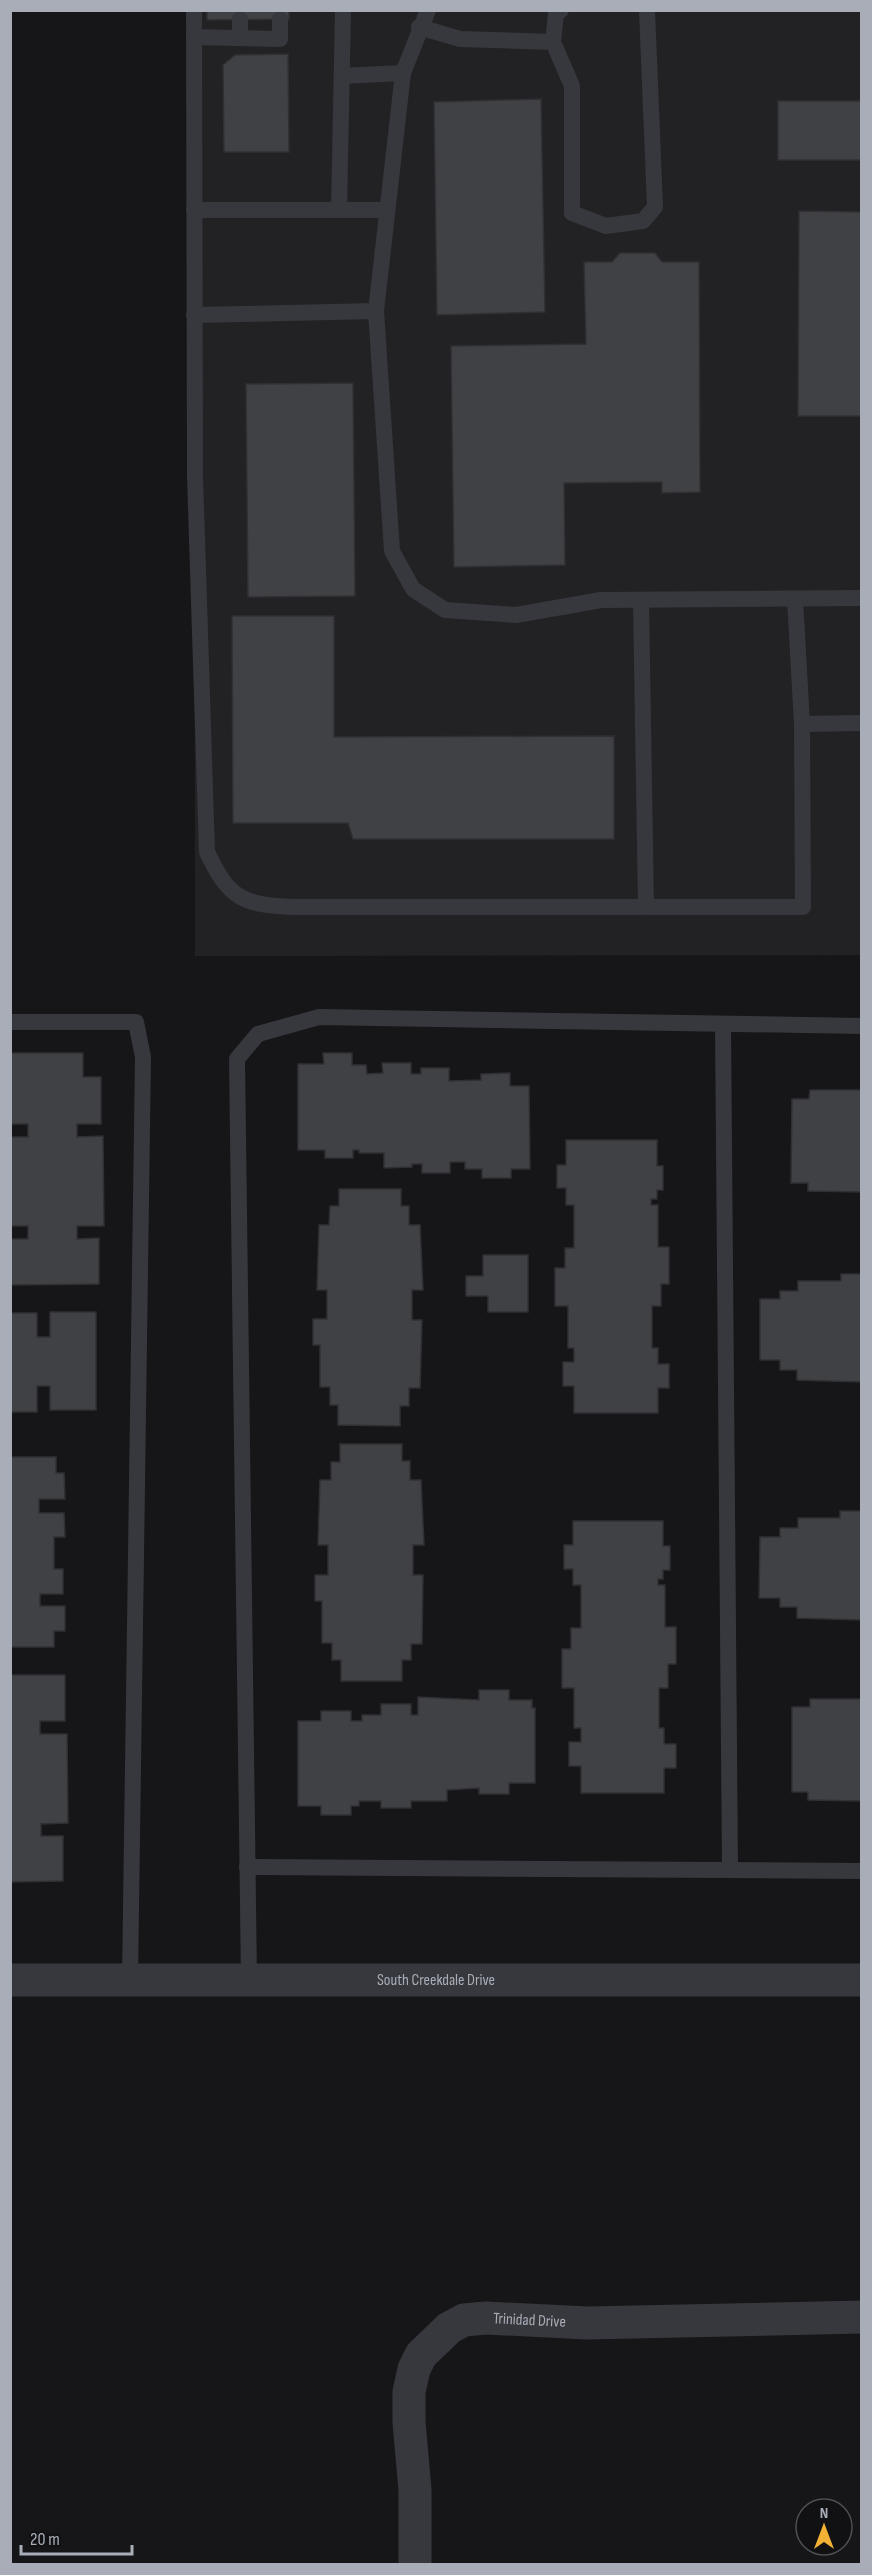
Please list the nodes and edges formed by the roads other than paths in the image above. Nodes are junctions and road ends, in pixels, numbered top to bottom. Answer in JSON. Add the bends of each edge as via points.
{"nodes":[{"id":1,"x":194,"y":10,"type":"edge"},
{"id":2,"x":343,"y":10,"type":"edge"},
{"id":3,"x":414,"y":10,"type":"edge"},
{"id":4,"x":428,"y":10,"type":"edge"},
{"id":5,"x":561,"y":10,"type":"edge"},
{"id":6,"x":647,"y":10,"type":"edge"},
{"id":7,"x":240,"y":19,"type":"dead end"},
{"id":8,"x":280,"y":19,"type":"dead end"},
{"id":9,"x":419,"y":27,"type":"junction"},
{"id":10,"x":194,"y":37,"type":"junction"},
{"id":11,"x":240,"y":38,"type":"junction"},
{"id":12,"x":553,"y":42,"type":"junction"},
{"id":13,"x":403,"y":73,"type":"junction"},
{"id":14,"x":342,"y":76,"type":"junction"},
{"id":15,"x":194,"y":210,"type":"junction"},
{"id":16,"x":339,"y":210,"type":"junction"},
{"id":17,"x":387,"y":210,"type":"junction"},
{"id":18,"x":376,"y":311,"type":"junction"},
{"id":19,"x":194,"y":315,"type":"junction"},
{"id":20,"x":861,"y":598,"type":"edge"},
{"id":21,"x":795,"y":599,"type":"junction"},
{"id":22,"x":640,"y":600,"type":"junction"},
{"id":23,"x":861,"y":723,"type":"edge"},
{"id":24,"x":802,"y":724,"type":"junction"},
{"id":25,"x":646,"y":907,"type":"junction"},
{"id":26,"x":10,"y":1022,"type":"edge"},
{"id":27,"x":723,"y":1024,"type":"junction"},
{"id":28,"x":861,"y":1026,"type":"edge"},
{"id":29,"x":247,"y":1867,"type":"junction"},
{"id":30,"x":730,"y":1870,"type":"junction"},
{"id":31,"x":861,"y":1871,"type":"edge"},
{"id":32,"x":10,"y":1980,"type":"edge"},
{"id":33,"x":130,"y":1980,"type":"junction"},
{"id":34,"x":249,"y":1980,"type":"junction"},
{"id":35,"x":861,"y":1980,"type":"edge"},
{"id":36,"x":861,"y":2317,"type":"edge"},
{"id":37,"x":415,"y":2565,"type":"edge"}],
"edges":[{"from":1,"to":10,"type":"lane"},
{"from":2,"to":14,"type":"lane"},
{"from":3,"to":9,"type":"lane"},
{"from":4,"to":9,"type":"lane"},
{"from":5,"to":12,"type":"lane","via":[[556,14]]},
{"from":6,"to":12,"type":"lane","via":[[655,207],[643,221],[606,226],[572,213],[572,86]]},
{"from":7,"to":11,"type":"lane"},
{"from":8,"to":11,"type":"lane","via":[[280,39]]},
{"from":9,"to":12,"type":"lane","via":[[460,39]]},
{"from":9,"to":13,"type":"lane"},
{"from":10,"to":11,"type":"lane"},
{"from":10,"to":15,"type":"lane"},
{"from":13,"to":14,"type":"lane"},
{"from":13,"to":17,"type":"lane"},
{"from":14,"to":16,"type":"lane"},
{"from":15,"to":16,"type":"lane"},
{"from":15,"to":19,"type":"lane"},
{"from":16,"to":17,"type":"lane"},
{"from":17,"to":18,"type":"lane"},
{"from":18,"to":19,"type":"lane"},
{"from":18,"to":22,"type":"lane","via":[[392,551],[413,589],[445,610],[516,615],[601,600]]},
{"from":19,"to":25,"type":"lane","via":[[207,852],[232,893],[258,906]]},
{"from":20,"to":21,"type":"lane"},
{"from":21,"to":22,"type":"lane"},
{"from":21,"to":24,"type":"lane"},
{"from":22,"to":25,"type":"lane"},
{"from":23,"to":24,"type":"lane"},
{"from":24,"to":25,"type":"lane","via":[[803,907]]},
{"from":26,"to":33,"type":"lane","via":[[136,1022],[143,1057]]},
{"from":27,"to":28,"type":"lane"},
{"from":27,"to":29,"type":"lane","via":[[319,1017],[258,1034],[237,1059]]},
{"from":27,"to":30,"type":"lane"},
{"from":29,"to":30,"type":"lane"},
{"from":29,"to":34,"type":"lane"},
{"from":30,"to":31,"type":"lane"},
{"from":32,"to":33,"type":"street","name":"South Creekdale Drive"},
{"from":33,"to":34,"type":"street","name":"South Creekdale Drive"},
{"from":34,"to":35,"type":"street","name":"South Creekdale Drive"},
{"from":36,"to":37,"type":"street","name":"Trinidad Drive","via":[[587,2323],[486,2318],[464,2320],[449,2328],[421,2355],[409,2392]]}]}
